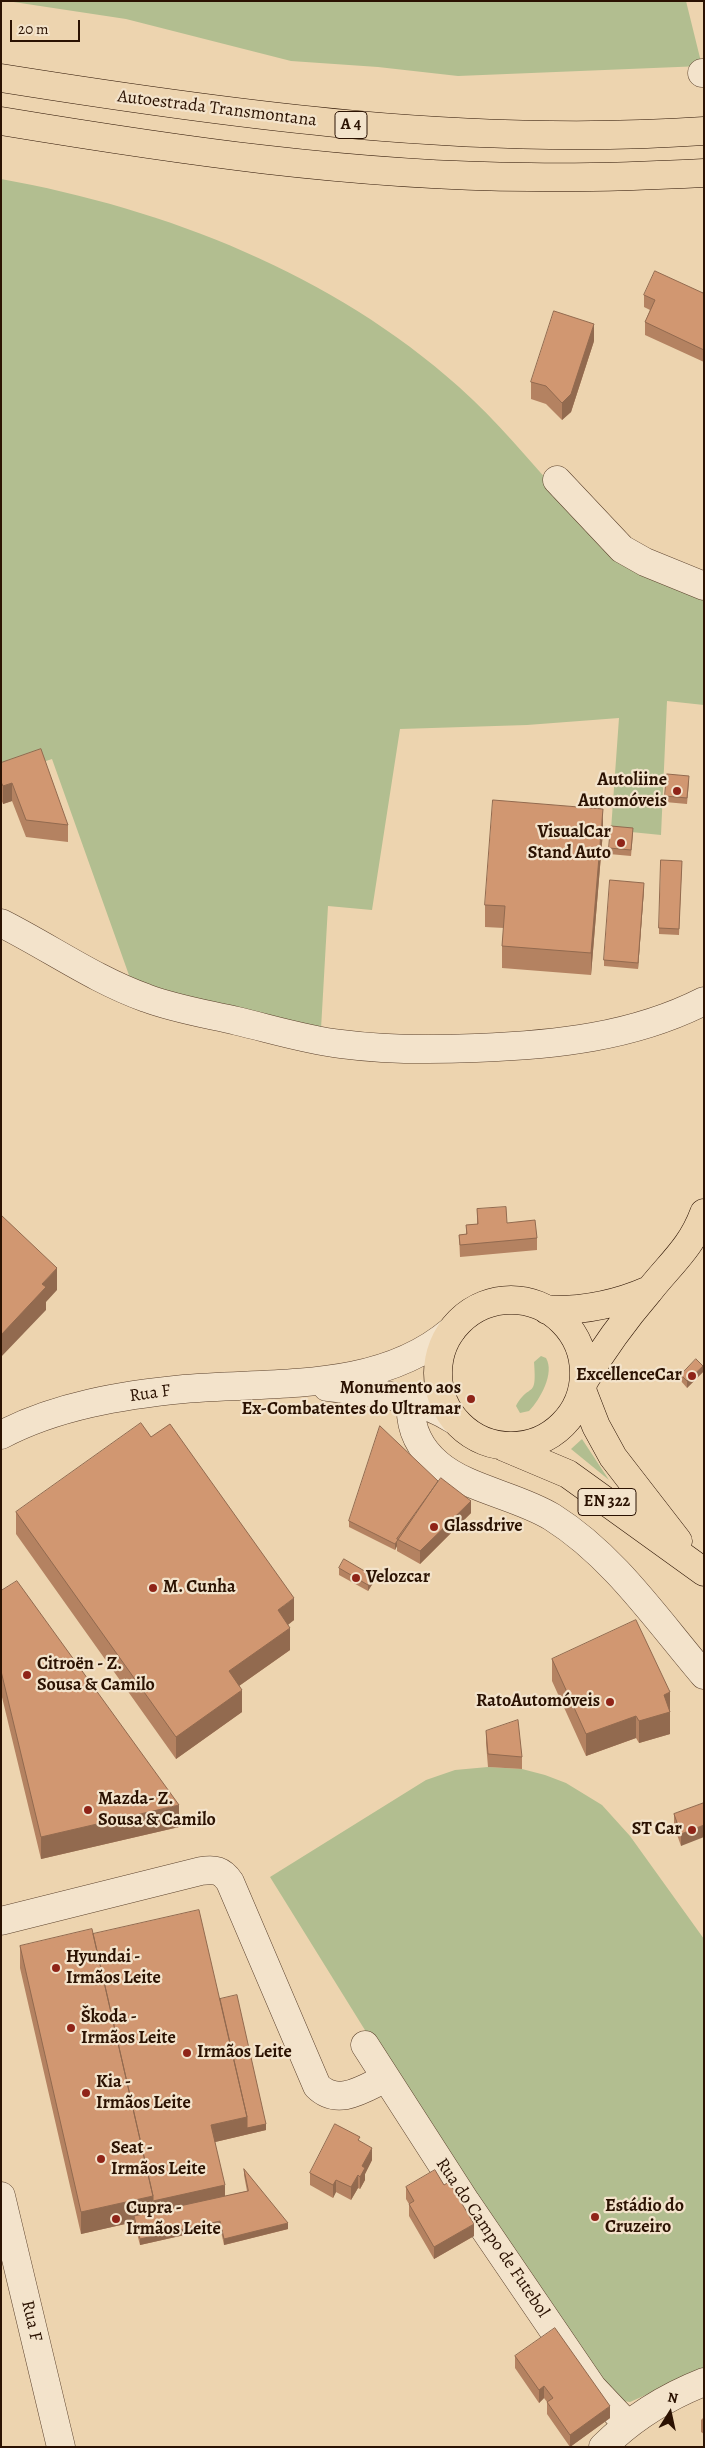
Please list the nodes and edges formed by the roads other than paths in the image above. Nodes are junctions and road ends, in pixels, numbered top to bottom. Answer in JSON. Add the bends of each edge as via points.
{"nodes":[{"id":1,"x":1,"y":78,"type":"edge"},
{"id":2,"x":1,"y":121,"type":"edge"},
{"id":3,"x":704,"y":130,"type":"edge"},
{"id":4,"x":704,"y":173,"type":"edge"},
{"id":5,"x":557,"y":480,"type":"dead end"},
{"id":6,"x":704,"y":586,"type":"edge"},
{"id":7,"x":1,"y":923,"type":"edge"},
{"id":8,"x":704,"y":1001,"type":"edge"},
{"id":9,"x":704,"y":1214,"type":"edge"},
{"id":10,"x":650,"y":1289,"type":"junction"},
{"id":11,"x":547,"y":1310,"type":"junction"},
{"id":12,"x":452,"y":1331,"type":"junction"},
{"id":13,"x":305,"y":1384,"type":"junction"},
{"id":14,"x":583,"y":1386,"type":"junction"},
{"id":15,"x":411,"y":1401,"type":"junction"},
{"id":16,"x":454,"y":1420,"type":"junction"},
{"id":17,"x":1,"y":1435,"type":"edge"},
{"id":18,"x":503,"y":1447,"type":"junction"},
{"id":19,"x":704,"y":1571,"type":"edge"},
{"id":20,"x":704,"y":1675,"type":"edge"},
{"id":21,"x":1,"y":1921,"type":"edge"},
{"id":22,"x":364,"y":2045,"type":"dead end"},
{"id":23,"x":386,"y":2078,"type":"junction"},
{"id":24,"x":1,"y":2196,"type":"edge"},
{"id":25,"x":704,"y":2382,"type":"edge"},
{"id":26,"x":627,"y":2424,"type":"junction"},
{"id":27,"x":61,"y":2447,"type":"edge"},
{"id":28,"x":603,"y":2447,"type":"edge"}],
"edges":[{"from":1,"to":3,"type":"main road","name":"Autoestrada Transmontana","number":"A 4","via":[[200,108],[396,129],[594,135]]},
{"from":2,"to":4,"type":"main road","via":[[234,155],[430,173],[529,177]]},
{"from":5,"to":6,"type":"street","via":[[622,549]]},
{"from":7,"to":8,"type":"street","via":[[119,986],[154,1001],[310,1038],[366,1047],[430,1050],[557,1043],[644,1025]]},
{"from":9,"to":10,"type":"main road","number":"EN 322","via":[[683,1253]]},
{"from":10,"to":11,"type":"main road","number":"EN 322","via":[[626,1300],[595,1308]]},
{"from":10,"to":14,"type":"main road","number":"EN 322","via":[[606,1346]]},
{"from":11,"to":12,"type":"main road","number":"EN 322","via":[[527,1302],[485,1305],[466,1316]]},
{"from":11,"to":14,"type":"main road","number":"EN 322","via":[[564,1323],[576,1340],[583,1360]]},
{"from":12,"to":13,"type":"street","via":[[428,1350],[398,1363]]},
{"from":12,"to":16,"type":"main road","number":"EN 322","via":[[441,1352],[438,1375],[442,1399]]},
{"from":13,"to":15,"type":"street"},
{"from":13,"to":17,"type":"street","name":"Rua F","via":[[184,1389],[127,1397],[66,1410]]},
{"from":14,"to":18,"type":"main road","number":"EN 322","via":[[571,1414],[548,1435],[526,1446]]},
{"from":14,"to":19,"type":"main road","number":"EN 322","via":[[596,1426],[613,1457],[667,1529]]},
{"from":15,"to":16,"type":"street","via":[[430,1406]]},
{"from":15,"to":20,"type":"street","via":[[410,1415],[418,1440],[438,1464],[451,1473],[550,1516],[575,1533],[617,1571]]},
{"from":16,"to":18,"type":"main road","number":"EN 322","via":[[484,1442]]},
{"from":18,"to":19,"type":"main road","number":"EN 322","via":[[568,1474]]},
{"from":21,"to":23,"type":"street","via":[[201,1871],[221,1872],[230,1882],[317,2086],[337,2097]]},
{"from":22,"to":23,"type":"street","name":"Rua do Campo de Futebol"},
{"from":23,"to":26,"type":"street","name":"Rua do Campo de Futebol","via":[[592,2387]]},
{"from":24,"to":27,"type":"street","name":"Rua F"},
{"from":25,"to":26,"type":"street","via":[[662,2402]]},
{"from":26,"to":28,"type":"street"}]}
